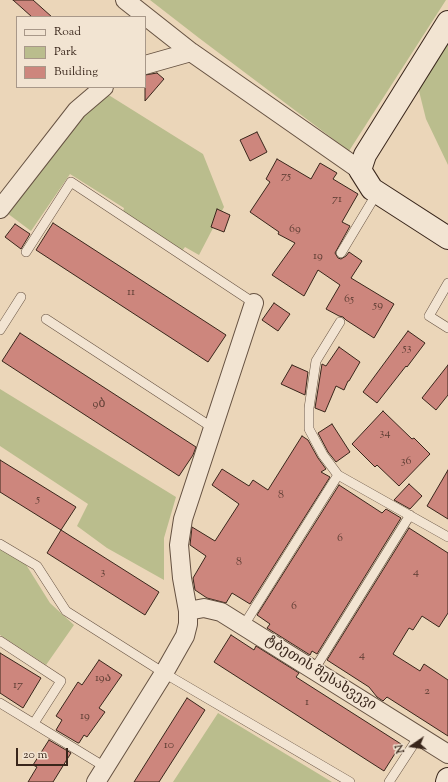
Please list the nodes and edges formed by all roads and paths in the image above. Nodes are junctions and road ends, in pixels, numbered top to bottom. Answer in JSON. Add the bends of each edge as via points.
{"nodes":[{"id":1,"x":125,"y":0,"type":"edge"},
{"id":2,"x":145,"y":16,"type":"edge"},
{"id":3,"x":146,"y":17,"type":"edge"},
{"id":4,"x":448,"y":22,"type":"edge"},
{"id":5,"x":191,"y":52,"type":"junction"},
{"id":6,"x":146,"y":65,"type":"edge"},
{"id":7,"x":103,"y":88,"type":"edge"},
{"id":8,"x":360,"y":170,"type":"junction"},
{"id":9,"x":377,"y":192,"type":"junction"},
{"id":10,"x":0,"y":209,"type":"edge"},
{"id":11,"x":448,"y":238,"type":"edge"},
{"id":12,"x":26,"y":252,"type":"dead end"},
{"id":13,"x":341,"y":253,"type":"dead end"},
{"id":14,"x":448,"y":283,"type":"edge"},
{"id":15,"x":21,"y":297,"type":"dead end"},
{"id":16,"x":254,"y":302,"type":"joint"},
{"id":17,"x":46,"y":319,"type":"dead end"},
{"id":18,"x":340,"y":322,"type":"dead end"},
{"id":19,"x":448,"y":328,"type":"edge"},
{"id":20,"x":0,"y":330,"type":"edge"},
{"id":21,"x":213,"y":428,"type":"junction"},
{"id":22,"x":338,"y":475,"type":"junction"},
{"id":23,"x":410,"y":515,"type":"junction"},
{"id":24,"x":448,"y":538,"type":"edge"},
{"id":25,"x":0,"y":544,"type":"edge"},
{"id":26,"x":188,"y":611,"type":"junction"},
{"id":27,"x":244,"y":625,"type":"junction"},
{"id":28,"x":0,"y":641,"type":"edge"},
{"id":29,"x":314,"y":670,"type":"junction"},
{"id":30,"x":164,"y":673,"type":"junction"},
{"id":31,"x":0,"y":703,"type":"edge"},
{"id":32,"x":34,"y":723,"type":"junction"},
{"id":33,"x":419,"y":736,"type":"junction"},
{"id":34,"x":448,"y":754,"type":"edge"},
{"id":35,"x":106,"y":767,"type":"junction"},
{"id":36,"x":96,"y":782,"type":"edge"},
{"id":37,"x":350,"y":782,"type":"edge"},
{"id":38,"x":389,"y":782,"type":"edge"}],
"edges":[{"from":1,"to":2,"type":"street"},
{"from":3,"to":5,"type":"street"},
{"from":4,"to":8,"type":"street","via":[[365,154]]},
{"from":5,"to":6,"type":"street"},
{"from":5,"to":8,"type":"street"},
{"from":7,"to":10,"type":"street","via":[[77,110]]},
{"from":8,"to":9,"type":"street","via":[[372,189]]},
{"from":9,"to":11,"type":"street"},
{"from":9,"to":13,"type":"lane"},
{"from":12,"to":16,"type":"lane","via":[[71,182]]},
{"from":14,"to":19,"type":"lane","via":[[429,316]]},
{"from":15,"to":20,"type":"lane"},
{"from":16,"to":21,"type":"street"},
{"from":17,"to":21,"type":"lane"},
{"from":18,"to":22,"type":"lane","via":[[316,361],[308,408],[309,429],[323,455]]},
{"from":21,"to":26,"type":"street","via":[[183,519],[179,545]]},
{"from":22,"to":23,"type":"lane"},
{"from":22,"to":27,"type":"lane"},
{"from":23,"to":24,"type":"lane"},
{"from":23,"to":29,"type":"lane"},
{"from":25,"to":30,"type":"lane","via":[[37,566],[66,611]]},
{"from":26,"to":27,"type":"street","name":"ტბეთის შესახვევი","via":[[204,608],[221,612]]},
{"from":26,"to":30,"type":"street","via":[[185,636]]},
{"from":27,"to":29,"type":"street","name":"ტბეთის შესახვევი"},
{"from":28,"to":32,"type":"lane","via":[[61,681]]},
{"from":29,"to":33,"type":"street","name":"ტბეთის შესახვევი"},
{"from":30,"to":35,"type":"street"},
{"from":30,"to":37,"type":"lane"},
{"from":31,"to":32,"type":"lane"},
{"from":32,"to":35,"type":"lane"},
{"from":33,"to":34,"type":"street","name":"ტბეთის შესახვევი"},
{"from":33,"to":38,"type":"lane"},
{"from":35,"to":36,"type":"street"}]}
